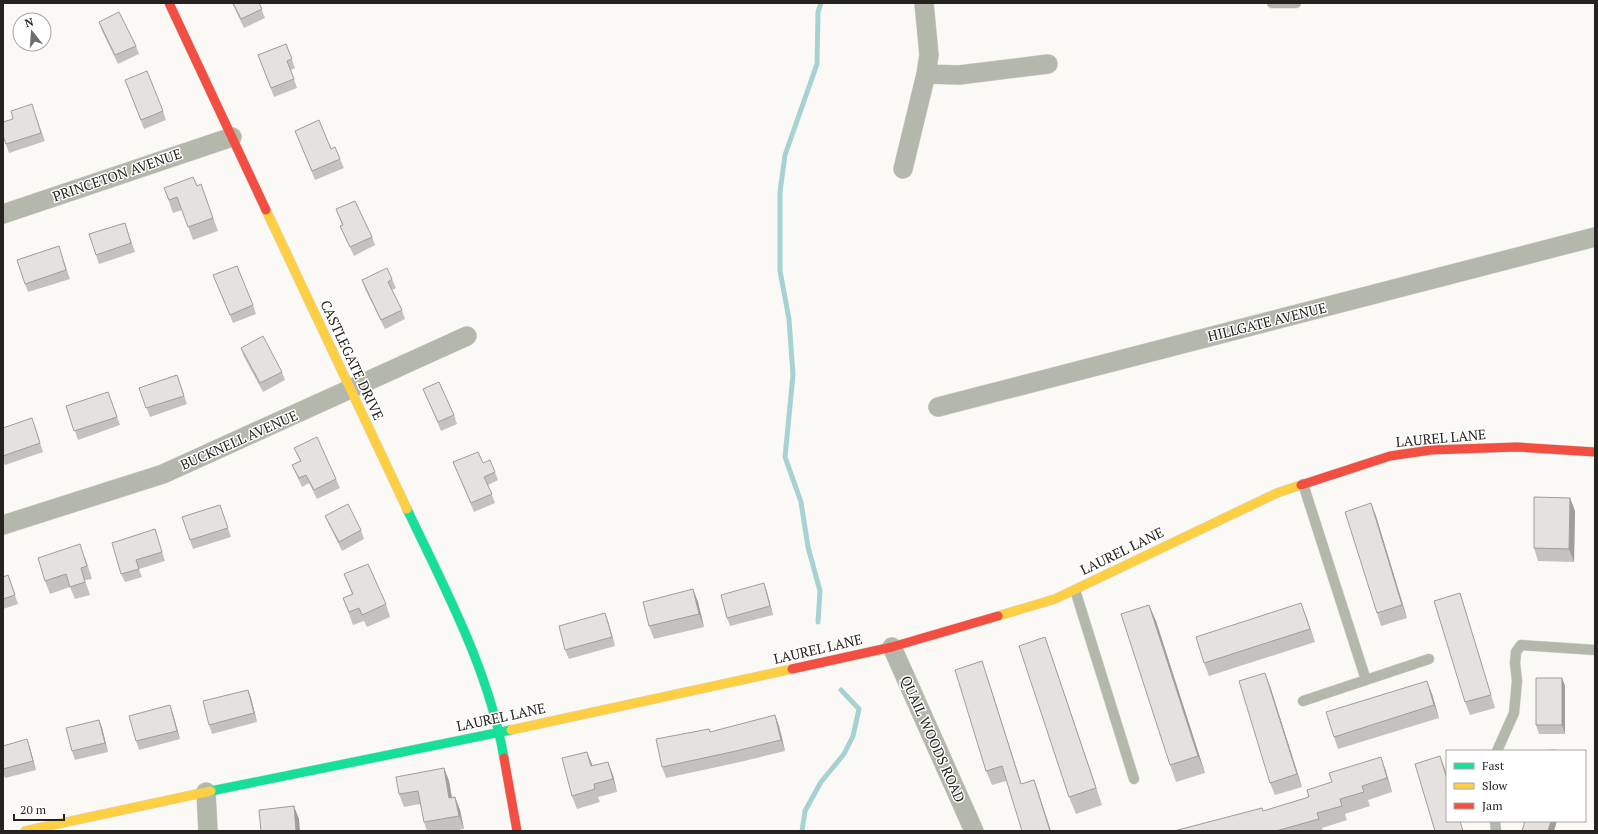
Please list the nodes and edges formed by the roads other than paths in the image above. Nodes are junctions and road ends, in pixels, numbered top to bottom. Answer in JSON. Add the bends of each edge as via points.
{"nodes":[{"id":1,"x":169,"y":3,"type":"edge"},
{"id":2,"x":924,"y":3,"type":"edge"},
{"id":3,"x":1272,"y":3,"type":"edge"},
{"id":4,"x":1296,"y":3,"type":"edge"},
{"id":5,"x":1048,"y":64,"type":"dead end"},
{"id":6,"x":926,"y":74,"type":"junction"},
{"id":7,"x":232,"y":137,"type":"junction"},
{"id":8,"x":903,"y":169,"type":"dead end"},
{"id":9,"x":3,"y":214,"type":"edge"},
{"id":10,"x":1595,"y":237,"type":"edge"},
{"id":11,"x":467,"y":336,"type":"dead end"},
{"id":12,"x":351,"y":390,"type":"junction"},
{"id":13,"x":938,"y":407,"type":"dead end"},
{"id":14,"x":1595,"y":452,"type":"edge"},
{"id":15,"x":1303,"y":484,"type":"junction"},
{"id":16,"x":3,"y":525,"type":"edge"},
{"id":17,"x":1075,"y":590,"type":"junction"},
{"id":18,"x":892,"y":647,"type":"junction"},
{"id":19,"x":1595,"y":650,"type":"edge"},
{"id":20,"x":1429,"y":659,"type":"dead end"},
{"id":21,"x":1366,"y":680,"type":"junction"},
{"id":22,"x":1303,"y":701,"type":"dead end"},
{"id":23,"x":500,"y":732,"type":"junction"},
{"id":24,"x":1498,"y":750,"type":"edge"},
{"id":25,"x":1134,"y":779,"type":"dead end"},
{"id":26,"x":206,"y":792,"type":"junction"},
{"id":27,"x":25,"y":831,"type":"edge"},
{"id":28,"x":208,"y":831,"type":"edge"},
{"id":29,"x":516,"y":831,"type":"edge"},
{"id":30,"x":974,"y":831,"type":"edge"}],
"edges":[{"from":1,"to":7,"type":"street","name":"CASTLEGATE DRIVE"},
{"from":2,"to":6,"type":"street","via":[[929,55]]},
{"from":3,"to":4,"type":"lane"},
{"from":5,"to":6,"type":"street","via":[[959,75]]},
{"from":6,"to":8,"type":"street"},
{"from":7,"to":9,"type":"street","name":"PRINCETON AVENUE"},
{"from":7,"to":12,"type":"street","name":"CASTLEGATE DRIVE"},
{"from":10,"to":13,"type":"street","name":"HILLGATE AVENUE"},
{"from":11,"to":12,"type":"street","name":"BUCKNELL AVENUE"},
{"from":12,"to":16,"type":"street","name":"BUCKNELL AVENUE","via":[[163,474]]},
{"from":12,"to":23,"type":"street","name":"CASTLEGATE DRIVE","via":[[458,617],[482,676]]},
{"from":14,"to":15,"type":"street","name":"LAUREL LANE","via":[[1517,447],[1431,450],[1390,456]]},
{"from":15,"to":17,"type":"street","name":"LAUREL LANE","via":[[1277,493]]},
{"from":15,"to":21,"type":"lane"},
{"from":17,"to":18,"type":"street","name":"LAUREL LANE","via":[[1055,599]]},
{"from":17,"to":25,"type":"lane"},
{"from":18,"to":23,"type":"street","name":"LAUREL LANE"},
{"from":18,"to":30,"type":"street","name":"QUAIL WOODS ROAD"},
{"from":19,"to":24,"type":"lane","via":[[1521,645],[1516,652],[1514,713]]},
{"from":20,"to":21,"type":"lane"},
{"from":21,"to":22,"type":"lane"},
{"from":23,"to":26,"type":"street","name":"LAUREL LANE"},
{"from":23,"to":29,"type":"street","name":"CASTLEGATE DRIVE"},
{"from":26,"to":27,"type":"street","name":"LAUREL LANE"},
{"from":26,"to":28,"type":"street"}]}
